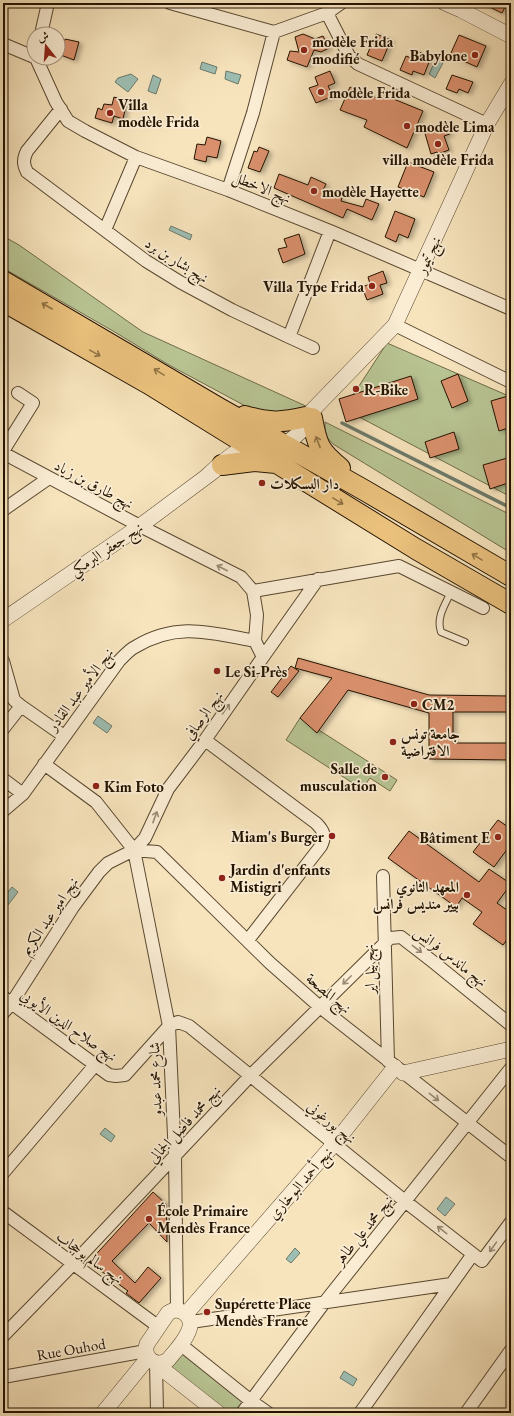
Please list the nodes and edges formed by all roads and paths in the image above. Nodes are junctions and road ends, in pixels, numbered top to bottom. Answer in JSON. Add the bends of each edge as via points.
{"nodes":[{"id":1,"x":48,"y":3,"type":"edge"},
{"id":2,"x":170,"y":3,"type":"edge"},
{"id":3,"x":341,"y":3,"type":"edge"},
{"id":4,"x":445,"y":3,"type":"edge"},
{"id":5,"x":462,"y":6,"type":"edge"},
{"id":6,"x":327,"y":13,"type":"junction"},
{"id":7,"x":43,"y":26,"type":"edge"},
{"id":8,"x":274,"y":32,"type":"junction"},
{"id":9,"x":511,"y":36,"type":"edge"},
{"id":10,"x":3,"y":44,"type":"edge"},
{"id":11,"x":26,"y":53,"type":"edge"},
{"id":12,"x":39,"y":66,"type":"edge"},
{"id":13,"x":511,"y":84,"type":"edge"},
{"id":14,"x":61,"y":109,"type":"junction"},
{"id":15,"x":488,"y":124,"type":"junction"},
{"id":16,"x":136,"y":157,"type":"junction"},
{"id":17,"x":228,"y":190,"type":"junction"},
{"id":18,"x":105,"y":230,"type":"junction"},
{"id":19,"x":330,"y":231,"type":"junction"},
{"id":20,"x":421,"y":271,"type":"junction"},
{"id":21,"x":3,"y":281,"type":"edge"},
{"id":22,"x":3,"y":301,"type":"edge"},
{"id":23,"x":511,"y":309,"type":"edge"},
{"id":24,"x":395,"y":325,"type":"junction"},
{"id":25,"x":289,"y":337,"type":"junction"},
{"id":26,"x":313,"y":348,"type":"dead end"},
{"id":27,"x":511,"y":382,"type":"edge"},
{"id":28,"x":150,"y":384,"type":"junction"},
{"id":29,"x":18,"y":393,"type":"dead end"},
{"id":30,"x":212,"y":413,"type":"junction"},
{"id":31,"x":311,"y":414,"type":"junction"},
{"id":32,"x":267,"y":448,"type":"junction"},
{"id":33,"x":3,"y":452,"type":"edge"},
{"id":34,"x":217,"y":468,"type":"junction"},
{"id":35,"x":50,"y":478,"type":"junction"},
{"id":36,"x":364,"y":490,"type":"junction"},
{"id":37,"x":3,"y":510,"type":"edge"},
{"id":38,"x":405,"y":515,"type":"junction"},
{"id":39,"x":140,"y":526,"type":"junction"},
{"id":40,"x":511,"y":576,"type":"edge"},
{"id":41,"x":318,"y":579,"type":"junction"},
{"id":42,"x":253,"y":591,"type":"junction"},
{"id":43,"x":451,"y":592,"type":"junction"},
{"id":44,"x":511,"y":604,"type":"edge"},
{"id":45,"x":483,"y":608,"type":"dead end"},
{"id":46,"x":3,"y":620,"type":"edge"},
{"id":47,"x":256,"y":641,"type":"junction"},
{"id":48,"x":465,"y":642,"type":"dead end"},
{"id":49,"x":263,"y":657,"type":"junction"},
{"id":50,"x":3,"y":661,"type":"edge"},
{"id":51,"x":20,"y":706,"type":"junction"},
{"id":52,"x":3,"y":729,"type":"edge"},
{"id":53,"x":64,"y":736,"type":"junction"},
{"id":54,"x":205,"y":740,"type":"junction"},
{"id":55,"x":44,"y":764,"type":"junction"},
{"id":56,"x":3,"y":779,"type":"edge"},
{"id":57,"x":23,"y":794,"type":"junction"},
{"id":58,"x":3,"y":811,"type":"edge"},
{"id":59,"x":134,"y":850,"type":"junction"},
{"id":60,"x":383,"y":876,"type":"dead end"},
{"id":61,"x":248,"y":940,"type":"junction"},
{"id":62,"x":384,"y":942,"type":"junction"},
{"id":63,"x":7,"y":1000,"type":"edge"},
{"id":64,"x":320,"y":1007,"type":"junction"},
{"id":65,"x":3,"y":1013,"type":"edge"},
{"id":66,"x":511,"y":1025,"type":"edge"},
{"id":67,"x":169,"y":1026,"type":"junction"},
{"id":68,"x":511,"y":1050,"type":"edge"},
{"id":69,"x":95,"y":1065,"type":"junction"},
{"id":70,"x":395,"y":1067,"type":"junction"},
{"id":71,"x":511,"y":1068,"type":"edge"},
{"id":72,"x":250,"y":1076,"type":"junction"},
{"id":73,"x":468,"y":1123,"type":"junction"},
{"id":74,"x":334,"y":1144,"type":"junction"},
{"id":75,"x":174,"y":1157,"type":"junction"},
{"id":76,"x":511,"y":1157,"type":"edge"},
{"id":77,"x":3,"y":1173,"type":"edge"},
{"id":78,"x":406,"y":1202,"type":"junction"},
{"id":79,"x":3,"y":1212,"type":"edge"},
{"id":80,"x":511,"y":1222,"type":"edge"},
{"id":81,"x":473,"y":1254,"type":"junction"},
{"id":82,"x":73,"y":1264,"type":"junction"},
{"id":83,"x":451,"y":1284,"type":"junction"},
{"id":84,"x":324,"y":1303,"type":"junction"},
{"id":85,"x":185,"y":1316,"type":"junction"},
{"id":86,"x":159,"y":1327,"type":"junction"},
{"id":87,"x":3,"y":1336,"type":"edge"},
{"id":88,"x":180,"y":1344,"type":"junction"},
{"id":89,"x":511,"y":1350,"type":"edge"},
{"id":90,"x":152,"y":1359,"type":"junction"},
{"id":91,"x":3,"y":1378,"type":"edge"},
{"id":92,"x":251,"y":1401,"type":"junction"},
{"id":93,"x":103,"y":1413,"type":"edge"},
{"id":94,"x":157,"y":1413,"type":"edge"},
{"id":95,"x":218,"y":1413,"type":"edge"},
{"id":96,"x":242,"y":1413,"type":"edge"},
{"id":97,"x":268,"y":1413,"type":"edge"},
{"id":98,"x":360,"y":1413,"type":"edge"},
{"id":99,"x":466,"y":1413,"type":"edge"}],
"edges":[{"from":1,"to":7,"type":"street"},
{"from":2,"to":8,"type":"street"},
{"from":3,"to":6,"type":"street"},
{"from":4,"to":5,"type":"street"},
{"from":5,"to":9,"type":"street"},
{"from":6,"to":8,"type":"street"},
{"from":6,"to":15,"type":"street","via":[[349,56],[358,64]]},
{"from":8,"to":17,"type":"street","via":[[253,113]]},
{"from":10,"to":11,"type":"street","name":"نهج الاخطل"},
{"from":12,"to":14,"type":"street","name":"نهج الاخطل"},
{"from":13,"to":15,"type":"street","name":"نهج تيمور"},
{"from":14,"to":16,"type":"street","name":"نهج الاخطل","via":[[68,121]]},
{"from":14,"to":18,"type":"street","name":"نهج بشار بن برد","via":[[27,150],[24,166],[27,172]]},
{"from":15,"to":20,"type":"street","name":"نهج تيمور"},
{"from":16,"to":17,"type":"street","name":"نهج الاخطل"},
{"from":16,"to":18,"type":"street"},
{"from":17,"to":19,"type":"street","name":"نهج الاخطل"},
{"from":18,"to":25,"type":"street","name":"نهج بشار بن برد","via":[[146,261],[180,282]]},
{"from":19,"to":20,"type":"street","name":"نهج الاخطل"},
{"from":19,"to":25,"type":"street"},
{"from":20,"to":23,"type":"street","name":"نهج الاخطل"},
{"from":20,"to":24,"type":"street","name":"نهج تيمور"},
{"from":30,"to":21,"type":"highway","one_way":true},
{"from":22,"to":28,"type":"highway","one_way":true},
{"from":24,"to":27,"type":"street"},
{"from":24,"to":31,"type":"street","name":"نهج تيمور"},
{"from":25,"to":26,"type":"street","name":"نهج بشار بن برد"},
{"from":28,"to":30,"type":"highway"},
{"from":28,"to":32,"type":"highway","via":[[189,403]]},
{"from":29,"to":33,"type":"street","via":[[33,403]]},
{"from":30,"to":31,"type":"highway","via":[[276,422]]},
{"from":30,"to":32,"type":"highway"},
{"from":30,"to":34,"type":"highway","via":[[224,444],[224,454]]},
{"from":31,"to":32,"type":"street","name":"نهج تيمور"},
{"from":36,"to":31,"type":"highway","one_way":true,"via":[[321,449]]},
{"from":32,"to":34,"type":"highway","via":[[254,462]]},
{"from":32,"to":34,"type":"street","name":"نهج جعفر البرمكي","via":[[240,449]]},
{"from":32,"to":36,"type":"highway"},
{"from":32,"to":38,"type":"highway","via":[[283,452],[383,506]]},
{"from":32,"to":44,"type":"highway","one_way":true,"via":[[416,549]]},
{"from":33,"to":35,"type":"street","name":"نهج طارق بن زياد"},
{"from":34,"to":39,"type":"street","name":"نهج جعفر البرمكي"},
{"from":35,"to":37,"type":"street"},
{"from":35,"to":39,"type":"street","name":"نهج طارق بن زياد"},
{"from":36,"to":38,"type":"highway"},
{"from":40,"to":38,"type":"highway","one_way":true},
{"from":42,"to":39,"type":"street","name":"نهج طارق بن زياد","one_way":true,"via":[[241,577]]},
{"from":39,"to":46,"type":"street","name":"نهج جعفر البرمكي"},
{"from":41,"to":42,"type":"street"},
{"from":41,"to":43,"type":"street","via":[[399,566]]},
{"from":41,"to":49,"type":"street","name":"نهج الرصافي"},
{"from":42,"to":47,"type":"street","via":[[257,615]]},
{"from":43,"to":45,"type":"street"},
{"from":43,"to":48,"type":"lane","via":[[439,626],[441,632]]},
{"from":47,"to":49,"type":"street"},
{"from":47,"to":53,"type":"street","name":"نهج الأمير عبد القادر","via":[[200,630],[175,632],[152,638],[134,648],[119,661]]},
{"from":54,"to":49,"type":"street","name":"نهج الرصافي","one_way":true},
{"from":50,"to":51,"type":"street","via":[[14,700]]},
{"from":51,"to":52,"type":"street"},
{"from":51,"to":53,"type":"street"},
{"from":53,"to":55,"type":"street","name":"نهج الأمير عبد القادر"},
{"from":59,"to":54,"type":"street","name":"نهج الرصافي","one_way":true,"via":[[148,833],[168,789]]},
{"from":54,"to":61,"type":"street","via":[[321,828],[324,835],[321,846]]},
{"from":55,"to":57,"type":"street","name":"نهج الأمير عبد القادر"},
{"from":55,"to":59,"type":"street","via":[[96,802]]},
{"from":56,"to":57,"type":"street"},
{"from":57,"to":58,"type":"street","name":"نهج الأمير عبد القادر"},
{"from":59,"to":61,"type":"street","name":"نهج المصحة","via":[[157,852]]},
{"from":59,"to":63,"type":"street","name":"نهج امير عبد الكريم","via":[[108,863],[99,872]]},
{"from":59,"to":67,"type":"street","name":"شارع محمد عبدو"},
{"from":60,"to":62,"type":"street","name":"نهج بيل اير"},
{"from":61,"to":64,"type":"street","name":"نهج المصحة"},
{"from":62,"to":64,"type":"street","one_way":true},
{"from":62,"to":66,"type":"street","name":"نهج ماندس فرانس","one_way":true,"via":[[390,938],[401,937]]},
{"from":62,"to":70,"type":"street","name":"نهج بيل اير"},
{"from":63,"to":65,"type":"street","name":"نهج امير عبد الكريم"},
{"from":63,"to":69,"type":"street","name":"نهج صلاح الدين الأيوبي"},
{"from":64,"to":70,"type":"street","name":"نهج المصحة"},
{"from":64,"to":72,"type":"street","name":"نهج محمد فاضل الجمالي"},
{"from":67,"to":69,"type":"street","name":"نهج صلاح الدين الأيوبي","via":[[125,1075],[109,1075]]},
{"from":67,"to":72,"type":"street","name":"نهج بورغوني","via":[[178,1022],[189,1026]]},
{"from":67,"to":75,"type":"street","name":"شارع محمد عبدو"},
{"from":68,"to":70,"type":"street"},
{"from":69,"to":77,"type":"street"},
{"from":70,"to":73,"type":"street","name":"نهج المصحة","one_way":true},
{"from":70,"to":74,"type":"street","name":"نهج أحمد البوخاري"},
{"from":71,"to":73,"type":"street","name":"نهج محمد علي طاهر"},
{"from":72,"to":74,"type":"street","name":"نهج بورغوني"},
{"from":72,"to":75,"type":"street","name":"نهج محمد فاضل الجمالي"},
{"from":73,"to":76,"type":"street","name":"نهج المصحة"},
{"from":73,"to":78,"type":"street","name":"نهج محمد علي طاهر"},
{"from":74,"to":78,"type":"street","name":"نهج بورغوني"},
{"from":74,"to":85,"type":"street","name":"نهج أحمد البوخاري"},
{"from":75,"to":82,"type":"street","name":"نهج محمد فاضل الجمالي"},
{"from":75,"to":85,"type":"street","name":"شارع محمد عبدو"},
{"from":81,"to":78,"type":"street","name":"نهج بورغوني","one_way":true},
{"from":78,"to":84,"type":"street","name":"نهج محمد علي طاهر"},
{"from":79,"to":82,"type":"street","name":"نهج سالم بوحجاب"},
{"from":80,"to":81,"type":"street","one_way":true,"via":[[482,1261]]},
{"from":81,"to":83,"type":"street"},
{"from":82,"to":86,"type":"street","name":"نهج سالم بوحجاب"},
{"from":82,"to":87,"type":"street","name":"نهج محمد فاضل الجمالي"},
{"from":83,"to":84,"type":"street"},
{"from":83,"to":98,"type":"street"},
{"from":84,"to":85,"type":"street"},
{"from":84,"to":92,"type":"street","name":"نهج محمد علي طاهر"},
{"from":85,"to":86,"type":"street","via":[[168,1313]]},
{"from":85,"to":88,"type":"street","via":[[190,1330]]},
{"from":86,"to":90,"type":"street","via":[[147,1344]]},
{"from":88,"to":90,"type":"street","via":[[164,1363]]},
{"from":88,"to":92,"type":"street"},
{"from":89,"to":99,"type":"street"},
{"from":90,"to":91,"type":"street","name":"Rue Ouhod"},
{"from":90,"to":93,"type":"street"},
{"from":90,"to":94,"type":"street"},
{"from":90,"to":95,"type":"street"},
{"from":92,"to":96,"type":"street","name":"نهج محمد علي طاهر"},
{"from":92,"to":97,"type":"street"}]}
